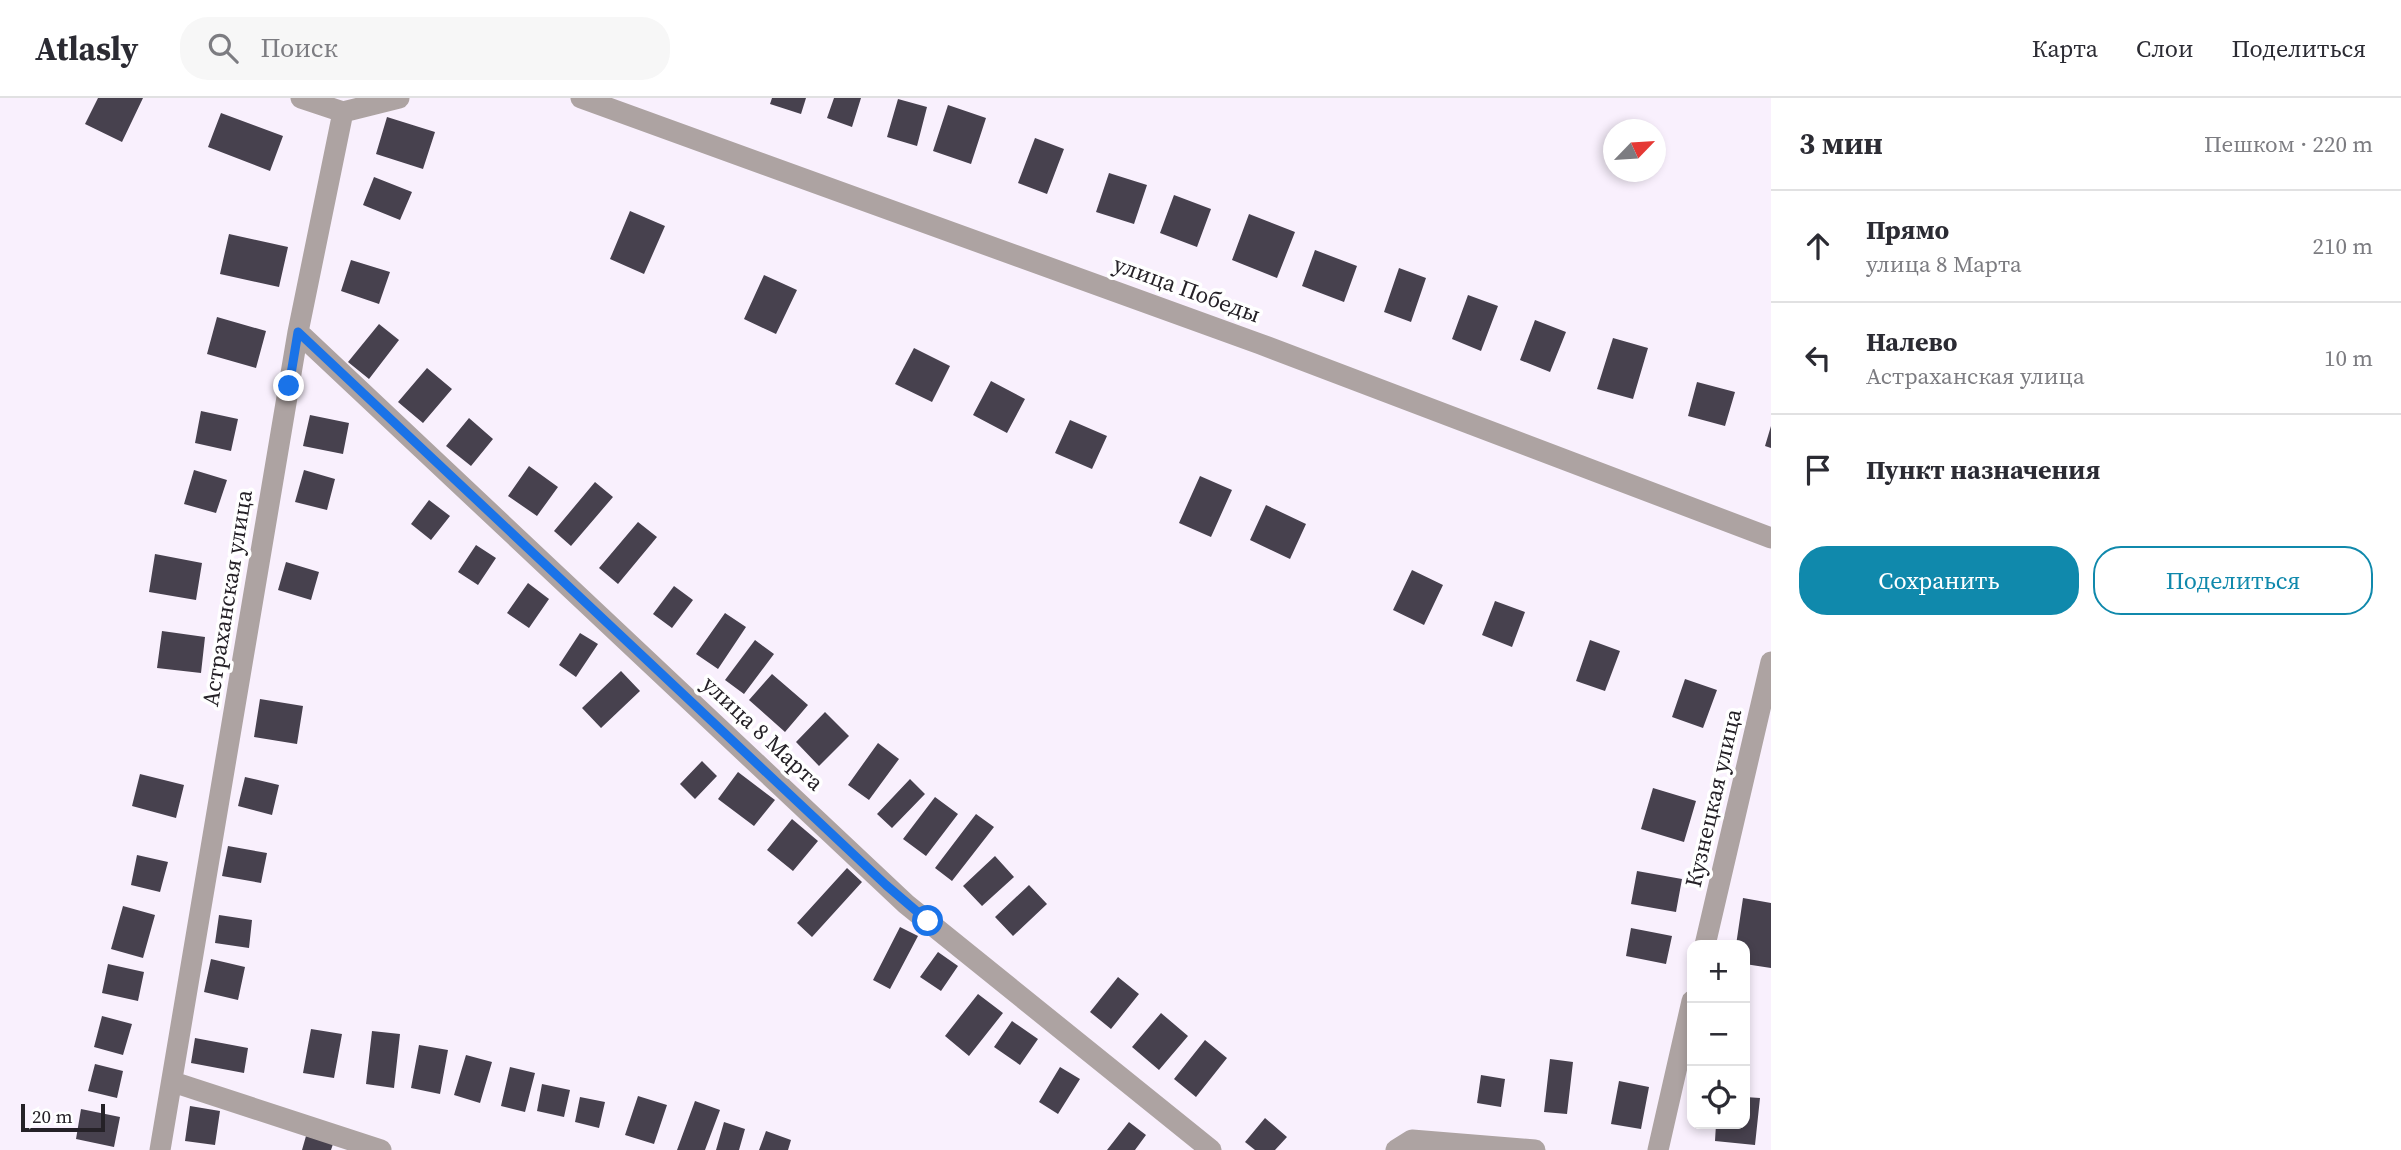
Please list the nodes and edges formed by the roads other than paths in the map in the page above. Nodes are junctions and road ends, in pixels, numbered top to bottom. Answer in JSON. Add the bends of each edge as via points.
{"nodes":[{"id":1,"x":301,"y":98,"type":"edge"},
{"id":2,"x":399,"y":98,"type":"edge"},
{"id":3,"x":581,"y":98,"type":"edge"},
{"id":4,"x":343,"y":112,"type":"junction"},
{"id":5,"x":298,"y":332,"type":"junction"},
{"id":6,"x":1771,"y":538,"type":"edge"},
{"id":7,"x":1771,"y":662,"type":"edge"},
{"id":8,"x":1706,"y":940,"type":"edge"},
{"id":9,"x":1692,"y":1003,"type":"edge"},
{"id":10,"x":173,"y":1082,"type":"junction"},
{"id":11,"x":160,"y":1150,"type":"edge"},
{"id":12,"x":381,"y":1150,"type":"edge"},
{"id":13,"x":1210,"y":1150,"type":"edge"},
{"id":14,"x":1396,"y":1150,"type":"edge"},
{"id":15,"x":1535,"y":1150,"type":"edge"},
{"id":16,"x":1658,"y":1150,"type":"edge"}],
"edges":[{"from":1,"to":4,"type":"street"},
{"from":2,"to":4,"type":"street"},
{"from":3,"to":6,"type":"street","name":"улица Победы","via":[[1260,344]]},
{"from":4,"to":5,"type":"street","name":"Астраханская улица"},
{"from":5,"to":10,"type":"street","name":"Астраханская улица"},
{"from":5,"to":13,"type":"street","name":"улица 8 Марта","via":[[906,904]]},
{"from":7,"to":8,"type":"street","name":"Кузнецкая улица"},
{"from":9,"to":16,"type":"street"},
{"from":10,"to":11,"type":"street","name":"Астраханская улица"},
{"from":10,"to":12,"type":"street"},
{"from":14,"to":15,"type":"street","via":[[1412,1140]]}]}
